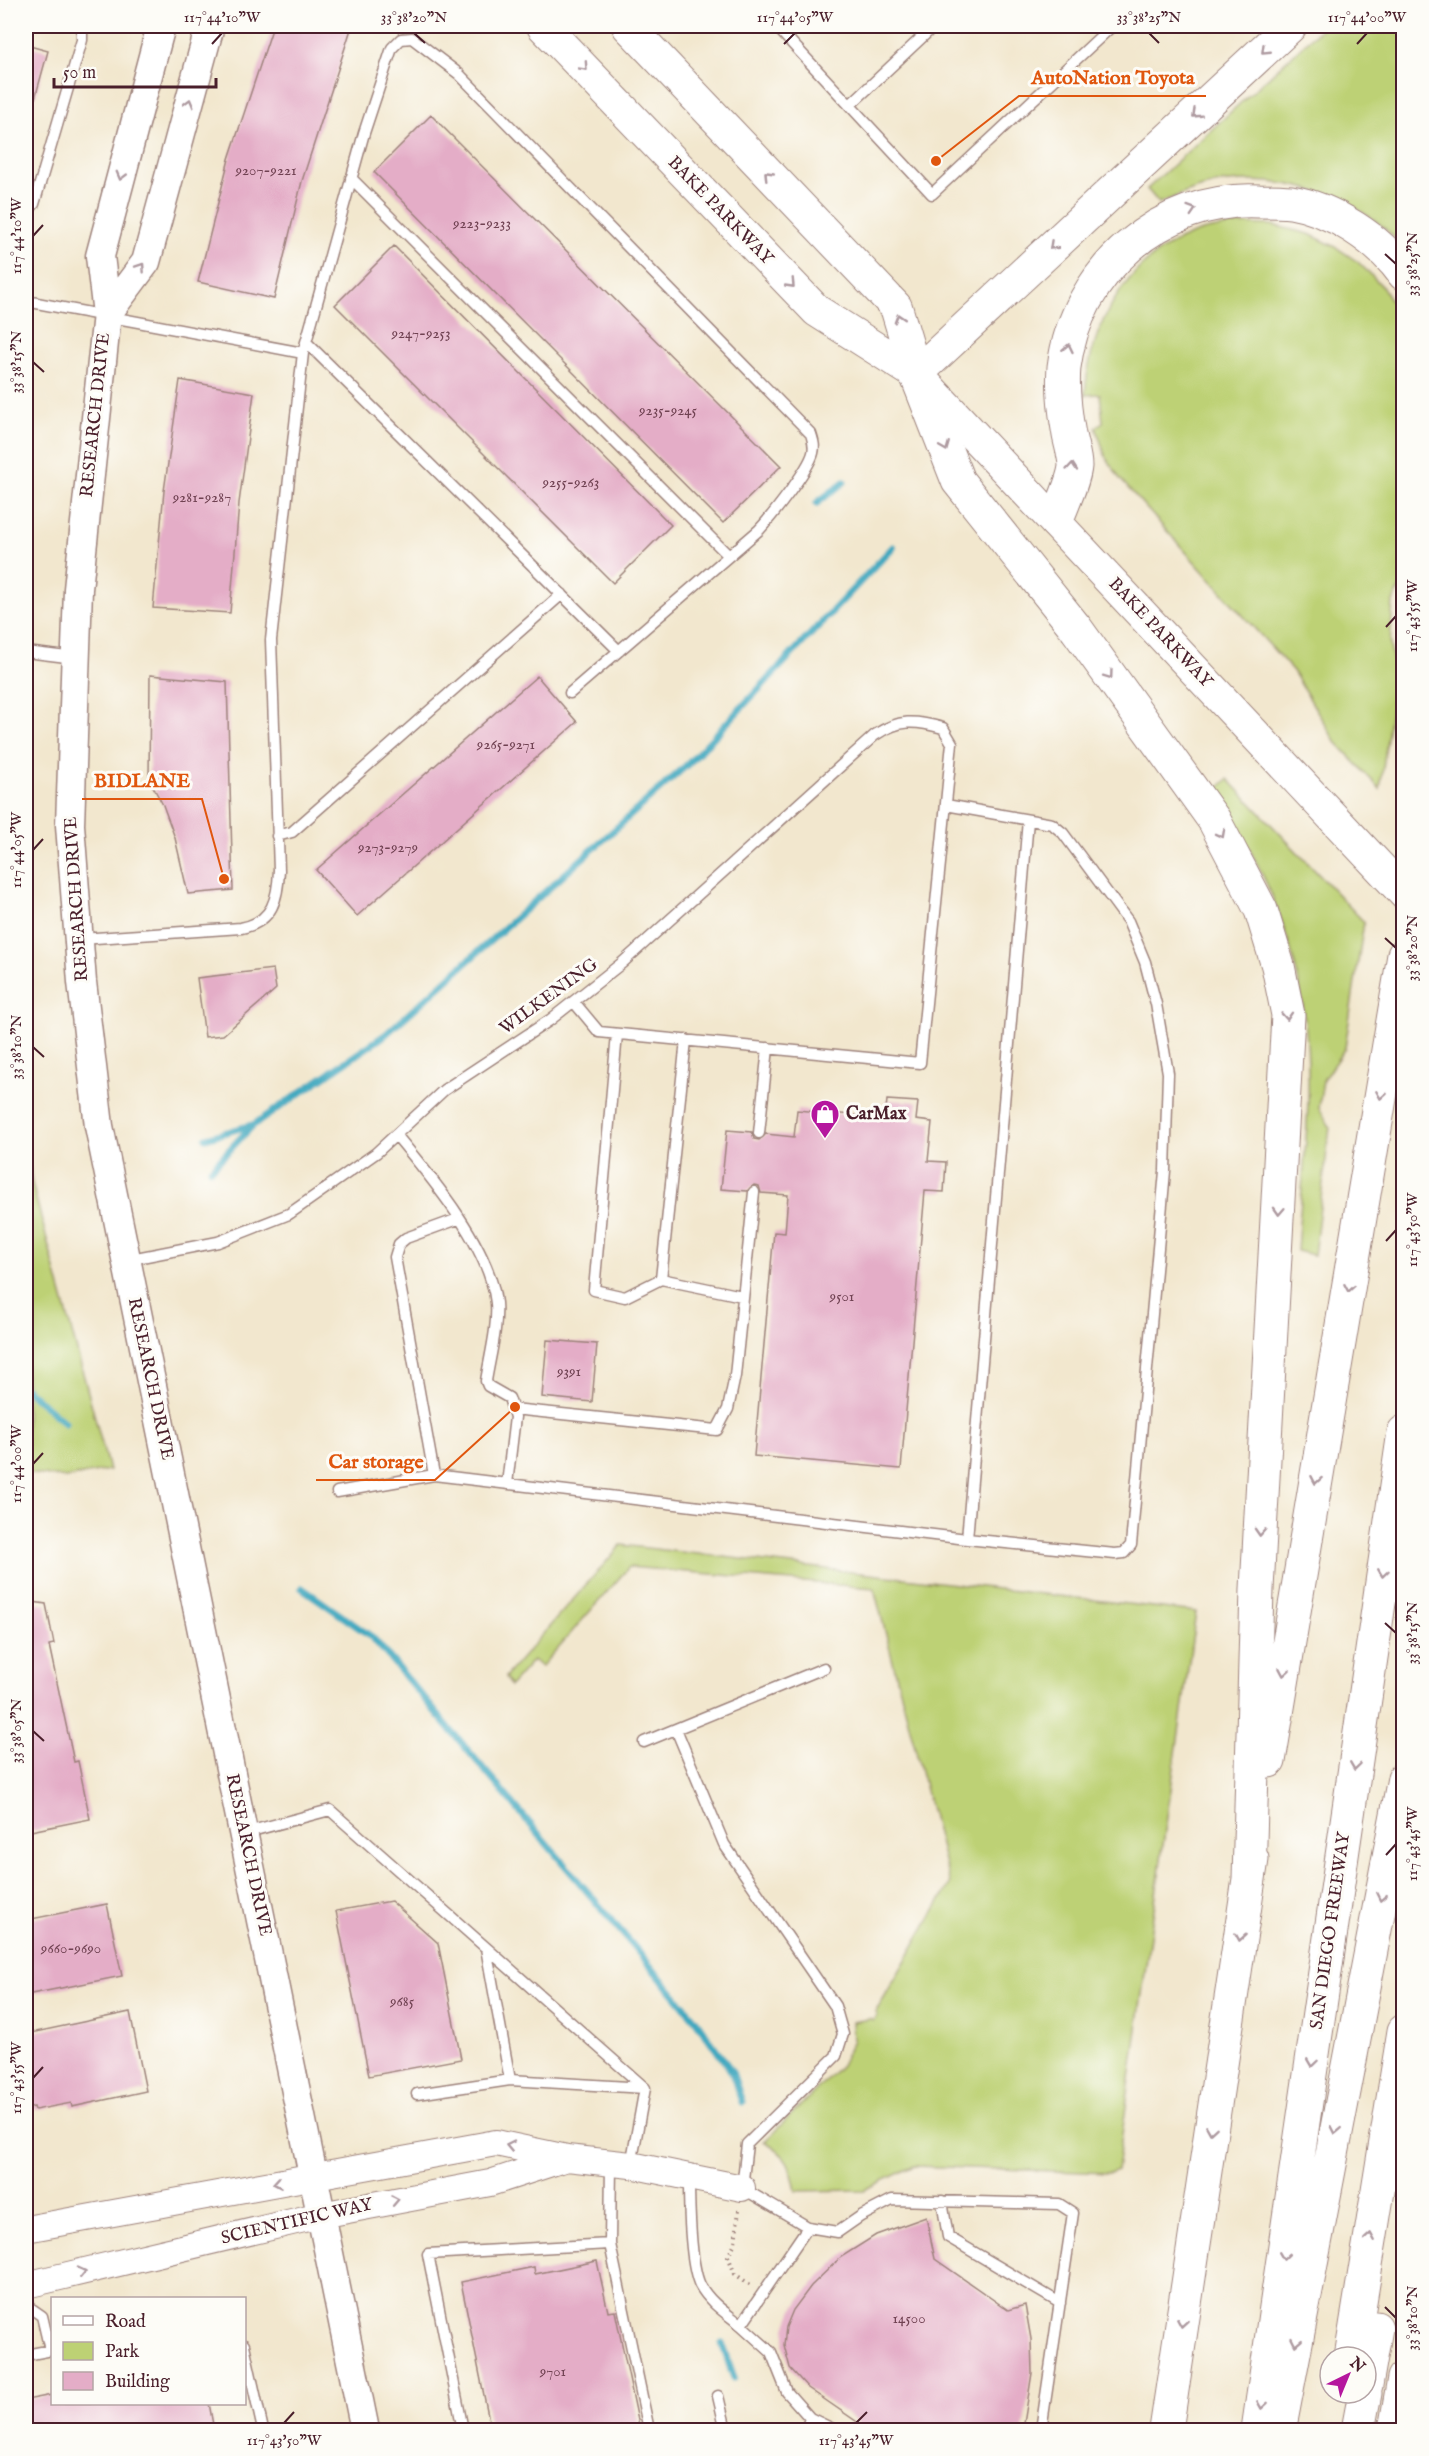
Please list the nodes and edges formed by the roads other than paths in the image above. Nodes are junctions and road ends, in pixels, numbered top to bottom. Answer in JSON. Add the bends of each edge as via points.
{"nodes":[{"id":1,"x":82,"y":26,"type":"edge"},
{"id":2,"x":161,"y":26,"type":"edge"},
{"id":3,"x":210,"y":26,"type":"edge"},
{"id":4,"x":543,"y":26,"type":"edge"},
{"id":5,"x":628,"y":26,"type":"edge"},
{"id":6,"x":776,"y":26,"type":"edge"},
{"id":7,"x":933,"y":26,"type":"edge"},
{"id":8,"x":1112,"y":26,"type":"edge"},
{"id":9,"x":1290,"y":26,"type":"edge"},
{"id":10,"x":850,"y":105,"type":"junction"},
{"id":11,"x":351,"y":178,"type":"junction"},
{"id":12,"x":26,"y":213,"type":"edge"},
{"id":13,"x":1404,"y":274,"type":"edge"},
{"id":14,"x":26,"y":301,"type":"edge"},
{"id":15,"x":106,"y":314,"type":"junction"},
{"id":16,"x":306,"y":342,"type":"junction"},
{"id":17,"x":303,"y":353,"type":"junction"},
{"id":18,"x":916,"y":374,"type":"junction"},
{"id":19,"x":1056,"y":522,"type":"junction"},
{"id":20,"x":729,"y":556,"type":"junction"},
{"id":21,"x":562,"y":594,"type":"junction"},
{"id":22,"x":619,"y":651,"type":"junction"},
{"id":23,"x":26,"y":652,"type":"edge"},
{"id":24,"x":75,"y":658,"type":"junction"},
{"id":25,"x":570,"y":693,"type":"dead end"},
{"id":26,"x":946,"y":805,"type":"junction"},
{"id":27,"x":1028,"y":820,"type":"junction"},
{"id":28,"x":277,"y":836,"type":"junction"},
{"id":29,"x":1404,"y":893,"type":"edge"},
{"id":30,"x":78,"y":939,"type":"junction"},
{"id":31,"x":1404,"y":955,"type":"edge"},
{"id":32,"x":574,"y":1002,"type":"junction"},
{"id":33,"x":617,"y":1034,"type":"junction"},
{"id":34,"x":686,"y":1040,"type":"junction"},
{"id":35,"x":768,"y":1048,"type":"junction"},
{"id":36,"x":759,"y":1133,"type":"dead end"},
{"id":37,"x":396,"y":1135,"type":"junction"},
{"id":38,"x":754,"y":1192,"type":"dead end"},
{"id":39,"x":458,"y":1219,"type":"junction"},
{"id":40,"x":126,"y":1260,"type":"junction"},
{"id":41,"x":661,"y":1279,"type":"junction"},
{"id":42,"x":742,"y":1296,"type":"junction"},
{"id":43,"x":513,"y":1409,"type":"junction"},
{"id":44,"x":1404,"y":1432,"type":"edge"},
{"id":45,"x":434,"y":1475,"type":"junction"},
{"id":46,"x":507,"y":1484,"type":"junction"},
{"id":47,"x":337,"y":1492,"type":"dead end"},
{"id":48,"x":967,"y":1539,"type":"junction"},
{"id":49,"x":824,"y":1668,"type":"dead end"},
{"id":50,"x":676,"y":1729,"type":"junction"},
{"id":51,"x":644,"y":1742,"type":"dead end"},
{"id":52,"x":1404,"y":1778,"type":"edge"},
{"id":53,"x":243,"y":1833,"type":"junction"},
{"id":54,"x":1249,"y":1879,"type":"junction"},
{"id":55,"x":486,"y":1948,"type":"junction"},
{"id":56,"x":1404,"y":2031,"type":"edge"},
{"id":57,"x":510,"y":2080,"type":"junction"},
{"id":58,"x":645,"y":2088,"type":"junction"},
{"id":59,"x":417,"y":2094,"type":"dead end"},
{"id":60,"x":567,"y":2158,"type":"junction"},
{"id":61,"x":621,"y":2164,"type":"junction"},
{"id":62,"x":1404,"y":2169,"type":"edge"},
{"id":63,"x":314,"y":2177,"type":"junction"},
{"id":64,"x":689,"y":2177,"type":"junction"},
{"id":65,"x":742,"y":2188,"type":"junction"},
{"id":66,"x":942,"y":2201,"type":"junction"},
{"id":67,"x":321,"y":2215,"type":"junction"},
{"id":68,"x":808,"y":2227,"type":"junction"},
{"id":69,"x":26,"y":2229,"type":"edge"},
{"id":70,"x":610,"y":2244,"type":"junction"},
{"id":71,"x":26,"y":2298,"type":"edge"},
{"id":72,"x":1060,"y":2303,"type":"junction"},
{"id":73,"x":741,"y":2325,"type":"junction"},
{"id":74,"x":1353,"y":2345,"type":"edge"},
{"id":75,"x":1373,"y":2345,"type":"edge"},
{"id":76,"x":246,"y":2348,"type":"edge"},
{"id":77,"x":51,"y":2350,"type":"edge"},
{"id":78,"x":26,"y":2355,"type":"edge"},
{"id":79,"x":1404,"y":2378,"type":"edge"},
{"id":80,"x":718,"y":2396,"type":"dead end"},
{"id":81,"x":1343,"y":2405,"type":"edge"},
{"id":82,"x":1363,"y":2405,"type":"edge"},
{"id":83,"x":810,"y":2418,"type":"junction"},
{"id":84,"x":263,"y":2430,"type":"edge"},
{"id":85,"x":365,"y":2430,"type":"edge"},
{"id":86,"x":463,"y":2430,"type":"edge"},
{"id":87,"x":649,"y":2430,"type":"edge"},
{"id":88,"x":726,"y":2430,"type":"edge"},
{"id":89,"x":806,"y":2430,"type":"edge"},
{"id":90,"x":835,"y":2430,"type":"edge"},
{"id":91,"x":1041,"y":2430,"type":"edge"},
{"id":92,"x":1166,"y":2430,"type":"edge"},
{"id":93,"x":1258,"y":2430,"type":"edge"},
{"id":94,"x":1279,"y":2430,"type":"edge"},
{"id":95,"x":1339,"y":2430,"type":"edge"},
{"id":96,"x":1358,"y":2430,"type":"edge"},
{"id":97,"x":1395,"y":2430,"type":"edge"}],
"edges":[{"from":1,"to":12,"type":"lane","via":[[82,40],[34,204]]},
{"from":2,"to":15,"type":"main road","name":"RESEARCH DRIVE","one_way":true,"via":[[100,256]]},
{"from":15,"to":3,"type":"main road","name":"RESEARCH DRIVE","one_way":true,"via":[[146,262]]},
{"from":4,"to":18,"type":"main road","name":"BAKE PARKWAY","one_way":true,"via":[[817,311]]},
{"from":18,"to":5,"type":"main road","name":"BAKE PARKWAY","one_way":true,"via":[[896,307]]},
{"from":6,"to":10,"type":"lane"},
{"from":7,"to":10,"type":"lane"},
{"from":8,"to":10,"type":"lane","via":[[932,194]]},
{"from":9,"to":18,"type":"highway","one_way":true},
{"from":11,"to":16,"type":"lane"},
{"from":11,"to":20,"type":"lane"},
{"from":11,"to":20,"type":"lane","via":[[392,48],[401,39],[412,38],[459,74],[811,435],[815,444],[813,455],[777,510]]},
{"from":19,"to":13,"type":"highway","one_way":true,"via":[[1075,467],[1064,406],[1064,368],[1072,332],[1084,302],[1107,267],[1135,239],[1166,219],[1204,207],[1252,200],[1292,202],[1354,228]]},
{"from":14,"to":15,"type":"lane"},
{"from":15,"to":17,"type":"lane"},
{"from":15,"to":24,"type":"main road","name":"RESEARCH DRIVE","via":[[78,590]]},
{"from":16,"to":17,"type":"lane"},
{"from":16,"to":21,"type":"lane"},
{"from":17,"to":28,"type":"lane","via":[[271,640]]},
{"from":18,"to":19,"type":"main road","name":"BAKE PARKWAY"},
{"from":18,"to":54,"type":"highway","one_way":true,"via":[[958,481],[1075,627],[1214,820],[1261,910],[1278,966],[1288,1015],[1257,1589]]},
{"from":19,"to":29,"type":"main road","name":"BAKE PARKWAY"},
{"from":20,"to":22,"type":"lane"},
{"from":21,"to":22,"type":"lane"},
{"from":21,"to":28,"type":"lane","via":[[292,832]]},
{"from":22,"to":25,"type":"lane"},
{"from":23,"to":24,"type":"lane"},
{"from":24,"to":30,"type":"main road","name":"RESEARCH DRIVE","via":[[70,825]]},
{"from":26,"to":27,"type":"lane"},
{"from":26,"to":32,"type":"lane","name":"WILKENING","via":[[952,743],[943,728],[924,723],[893,723]]},
{"from":26,"to":35,"type":"lane","via":[[920,1063]]},
{"from":27,"to":48,"type":"lane"},
{"from":27,"to":48,"type":"lane","via":[[1052,824],[1063,833],[1128,921],[1145,962],[1168,1072],[1165,1171],[1131,1545],[1124,1553],[1115,1554]]},
{"from":28,"to":30,"type":"lane","via":[[278,895],[274,908],[252,926]]},
{"from":30,"to":40,"type":"main road","name":"RESEARCH DRIVE","via":[[99,1126]]},
{"from":31,"to":54,"type":"highway","one_way":true},
{"from":32,"to":33,"type":"lane","via":[[599,1032]]},
{"from":32,"to":37,"type":"lane","name":"WILKENING","via":[[444,1089]]},
{"from":33,"to":34,"type":"lane"},
{"from":33,"to":41,"type":"lane","via":[[594,1290],[625,1297]]},
{"from":34,"to":35,"type":"lane"},
{"from":34,"to":41,"type":"lane"},
{"from":35,"to":36,"type":"lane"},
{"from":37,"to":39,"type":"lane","via":[[437,1184]]},
{"from":37,"to":40,"type":"lane","name":"WILKENING","via":[[289,1214],[218,1242]]},
{"from":38,"to":42,"type":"lane"},
{"from":39,"to":43,"type":"lane","via":[[493,1281],[496,1306],[488,1386],[505,1394]]},
{"from":39,"to":45,"type":"lane","via":[[406,1238],[399,1244],[395,1257]]},
{"from":40,"to":53,"type":"main road","name":"RESEARCH DRIVE"},
{"from":41,"to":42,"type":"lane"},
{"from":42,"to":43,"type":"lane","via":[[735,1376],[728,1409],[717,1430]]},
{"from":43,"to":46,"type":"lane"},
{"from":44,"to":93,"type":"highway","name":"SAN DIEGO FREEWAY","one_way":true},
{"from":45,"to":46,"type":"lane"},
{"from":45,"to":47,"type":"lane"},
{"from":46,"to":48,"type":"lane"},
{"from":49,"to":50,"type":"lane"},
{"from":50,"to":51,"type":"lane"},
{"from":50,"to":65,"type":"lane","via":[[724,1844],[835,2006],[843,2034],[836,2055],[747,2144]]},
{"from":52,"to":94,"type":"highway","one_way":true},
{"from":53,"to":55,"type":"lane","via":[[330,1810]]},
{"from":53,"to":63,"type":"main road","name":"RESEARCH DRIVE"},
{"from":54,"to":92,"type":"highway","one_way":true},
{"from":55,"to":57,"type":"lane"},
{"from":55,"to":58,"type":"lane"},
{"from":74,"to":56,"type":"highway","one_way":true},
{"from":57,"to":58,"type":"lane"},
{"from":57,"to":59,"type":"lane"},
{"from":58,"to":61,"type":"lane"},
{"from":60,"to":61,"type":"street","name":"SCIENTIFIC WAY"},
{"from":60,"to":63,"type":"street","name":"SCIENTIFIC WAY","one_way":true,"via":[[496,2143]]},
{"from":67,"to":60,"type":"street","name":"SCIENTIFIC WAY","one_way":true,"via":[[490,2183]]},
{"from":61,"to":64,"type":"street","name":"SCIENTIFIC WAY"},
{"from":61,"to":70,"type":"lane"},
{"from":62,"to":75,"type":"highway"},
{"from":63,"to":67,"type":"main road","name":"RESEARCH DRIVE"},
{"from":63,"to":69,"type":"street","name":"SCIENTIFIC WAY","one_way":true},
{"from":64,"to":65,"type":"street","name":"SCIENTIFIC WAY"},
{"from":64,"to":73,"type":"lane","via":[[689,2222],[700,2284],[714,2303]]},
{"from":65,"to":68,"type":"lane"},
{"from":66,"to":68,"type":"lane","via":[[892,2200],[838,2232]]},
{"from":66,"to":72,"type":"lane","via":[[948,2237]]},
{"from":66,"to":72,"type":"lane","via":[[1059,2204],[1073,2213]]},
{"from":71,"to":67,"type":"street","name":"SCIENTIFIC WAY","one_way":true},
{"from":67,"to":85,"type":"main road","name":"RESEARCH DRIVE"},
{"from":68,"to":73,"type":"lane"},
{"from":70,"to":86,"type":"lane","via":[[428,2254]]},
{"from":70,"to":87,"type":"lane"},
{"from":71,"to":77,"type":"lane","via":[[42,2316]]},
{"from":72,"to":91,"type":"lane"},
{"from":73,"to":83,"type":"lane","via":[[771,2352],[787,2392]]},
{"from":76,"to":84,"type":"lane"},
{"from":77,"to":78,"type":"lane"},
{"from":79,"to":97,"type":"highway"},
{"from":80,"to":88,"type":"lane"},
{"from":81,"to":95,"type":"highway"},
{"from":82,"to":96,"type":"highway"},
{"from":83,"to":89,"type":"lane"},
{"from":83,"to":90,"type":"lane"}]}
